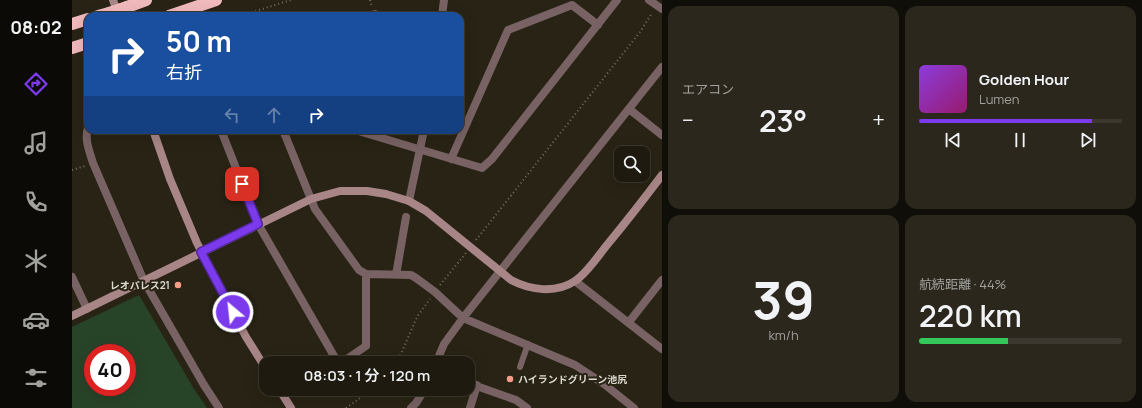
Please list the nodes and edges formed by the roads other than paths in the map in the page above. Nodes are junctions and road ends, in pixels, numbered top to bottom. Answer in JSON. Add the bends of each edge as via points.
{"nodes":[{"id":1,"x":113,"y":0,"type":"edge"},
{"id":2,"x":146,"y":0,"type":"edge"},
{"id":3,"x":216,"y":0,"type":"edge"},
{"id":4,"x":444,"y":0,"type":"edge"},
{"id":5,"x":617,"y":0,"type":"edge"},
{"id":6,"x":109,"y":12,"type":"edge"},
{"id":7,"x":115,"y":12,"type":"edge"},
{"id":8,"x":181,"y":12,"type":"edge"},
{"id":9,"x":442,"y":12,"type":"edge"},
{"id":10,"x":84,"y":20,"type":"edge"},
{"id":11,"x":72,"y":24,"type":"edge"},
{"id":12,"x":598,"y":25,"type":"junction"},
{"id":13,"x":84,"y":44,"type":"edge"},
{"id":14,"x":72,"y":48,"type":"edge"},
{"id":15,"x":662,"y":67,"type":"edge"},
{"id":16,"x":629,"y":109,"type":"junction"},
{"id":17,"x":464,"y":130,"type":"edge"},
{"id":18,"x":87,"y":134,"type":"edge"},
{"id":19,"x":154,"y":134,"type":"edge"},
{"id":20,"x":223,"y":134,"type":"edge"},
{"id":21,"x":285,"y":134,"type":"edge"},
{"id":22,"x":368,"y":134,"type":"edge"},
{"id":23,"x":423,"y":134,"type":"edge"},
{"id":24,"x":462,"y":134,"type":"edge"},
{"id":25,"x":662,"y":135,"type":"edge"},
{"id":26,"x":420,"y":150,"type":"junction"},
{"id":27,"x":451,"y":159,"type":"junction"},
{"id":28,"x":662,"y":175,"type":"edge"},
{"id":29,"x":311,"y":198,"type":"junction"},
{"id":30,"x":409,"y":202,"type":"junction"},
{"id":31,"x":406,"y":217,"type":"dead end"},
{"id":32,"x":258,"y":224,"type":"junction"},
{"id":33,"x":201,"y":252,"type":"junction"},
{"id":34,"x":499,"y":271,"type":"junction"},
{"id":35,"x":366,"y":274,"type":"junction"},
{"id":36,"x":396,"y":275,"type":"junction"},
{"id":37,"x":72,"y":277,"type":"edge"},
{"id":38,"x":144,"y":280,"type":"junction"},
{"id":39,"x":662,"y":280,"type":"edge"},
{"id":40,"x":575,"y":281,"type":"junction"},
{"id":41,"x":87,"y":309,"type":"junction"},
{"id":42,"x":72,"y":316,"type":"edge"},
{"id":43,"x":463,"y":318,"type":"junction"},
{"id":44,"x":628,"y":322,"type":"junction"},
{"id":45,"x":528,"y":344,"type":"junction"},
{"id":46,"x":662,"y":349,"type":"edge"},
{"id":47,"x":334,"y":356,"type":"edge"},
{"id":48,"x":351,"y":356,"type":"edge"},
{"id":49,"x":439,"y":356,"type":"edge"},
{"id":50,"x":259,"y":358,"type":"edge"},
{"id":51,"x":520,"y":367,"type":"dead end"},
{"id":52,"x":477,"y":385,"type":"joint"},
{"id":53,"x":283,"y":396,"type":"edge"},
{"id":54,"x":420,"y":396,"type":"edge"},
{"id":55,"x":219,"y":408,"type":"edge"},
{"id":56,"x":291,"y":408,"type":"edge"},
{"id":57,"x":411,"y":408,"type":"edge"},
{"id":58,"x":470,"y":408,"type":"edge"},
{"id":59,"x":527,"y":408,"type":"edge"},
{"id":60,"x":634,"y":408,"type":"edge"}],
"edges":[{"from":1,"to":6,"type":"street"},
{"from":2,"to":7,"type":"highway","bridge":true},
{"from":3,"to":8,"type":"highway"},
{"from":4,"to":9,"type":"street"},
{"from":5,"to":12,"type":"street"},
{"from":10,"to":11,"type":"highway"},
{"from":12,"to":17,"type":"street","via":[[572,5],[508,30]]},
{"from":12,"to":27,"type":"street","via":[[492,159],[482,168]]},
{"from":13,"to":14,"type":"highway"},
{"from":15,"to":16,"type":"street"},
{"from":16,"to":25,"type":"street"},
{"from":16,"to":34,"type":"street"},
{"from":18,"to":38,"type":"street","via":[[88,149],[93,163]]},
{"from":19,"to":33,"type":"street","via":[[170,179]]},
{"from":20,"to":32,"type":"street"},
{"from":21,"to":29,"type":"street"},
{"from":22,"to":26,"type":"street"},
{"from":23,"to":26,"type":"street"},
{"from":24,"to":27,"type":"street"},
{"from":26,"to":27,"type":"street"},
{"from":26,"to":30,"type":"street"},
{"from":28,"to":40,"type":"street","via":[[593,263]]},
{"from":29,"to":30,"type":"street","via":[[340,191],[367,190]]},
{"from":29,"to":32,"type":"street"},
{"from":29,"to":35,"type":"street","via":[[315,209],[359,270]]},
{"from":30,"to":34,"type":"street","via":[[426,211]]},
{"from":31,"to":36,"type":"street"},
{"from":32,"to":33,"type":"street"},
{"from":32,"to":47,"type":"street"},
{"from":33,"to":38,"type":"street"},
{"from":33,"to":50,"type":"street"},
{"from":34,"to":40,"type":"street","via":[[523,287],[544,290]]},
{"from":34,"to":43,"type":"street"},
{"from":35,"to":36,"type":"street"},
{"from":35,"to":48,"type":"street","via":[[366,346]]},
{"from":36,"to":43,"type":"street","via":[[411,275],[416,278]]},
{"from":37,"to":41,"type":"street"},
{"from":38,"to":41,"type":"street"},
{"from":38,"to":55,"type":"street"},
{"from":39,"to":44,"type":"street"},
{"from":40,"to":44,"type":"street"},
{"from":41,"to":42,"type":"street"},
{"from":43,"to":45,"type":"street"},
{"from":43,"to":49,"type":"street","via":[[444,344]]},
{"from":44,"to":46,"type":"street"},
{"from":45,"to":51,"type":"lane"},
{"from":45,"to":60,"type":"street","via":[[575,365]]},
{"from":52,"to":58,"type":"street"},
{"from":52,"to":59,"type":"street","via":[[516,400]]},
{"from":53,"to":56,"type":"street"},
{"from":54,"to":57,"type":"street"}]}
